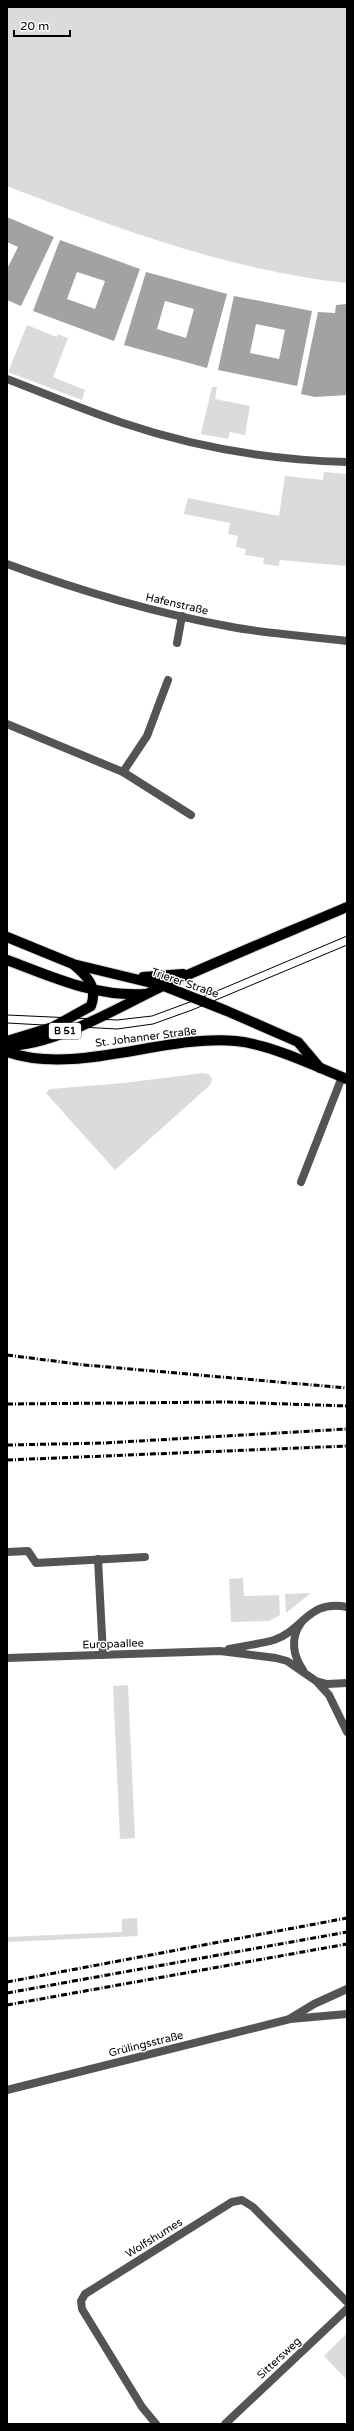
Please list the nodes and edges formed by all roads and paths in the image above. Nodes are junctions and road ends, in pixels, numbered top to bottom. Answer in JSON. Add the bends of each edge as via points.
{"nodes":[{"id":1,"x":7,"y":379,"type":"edge"},
{"id":2,"x":347,"y":462,"type":"edge"},
{"id":3,"x":7,"y":564,"type":"edge"},
{"id":4,"x":182,"y":616,"type":"junction"},
{"id":5,"x":347,"y":641,"type":"edge"},
{"id":6,"x":177,"y":643,"type":"dead end"},
{"id":7,"x":168,"y":680,"type":"dead end"},
{"id":8,"x":7,"y":724,"type":"edge"},
{"id":9,"x":123,"y":772,"type":"junction"},
{"id":10,"x":191,"y":815,"type":"dead end"},
{"id":11,"x":347,"y":907,"type":"edge"},
{"id":12,"x":7,"y":937,"type":"edge"},
{"id":13,"x":7,"y":960,"type":"edge"},
{"id":14,"x":73,"y":964,"type":"junction"},
{"id":15,"x":192,"y":973,"type":"junction"},
{"id":16,"x":119,"y":976,"type":"junction"},
{"id":17,"x":164,"y":986,"type":"junction"},
{"id":18,"x":94,"y":991,"type":"junction"},
{"id":19,"x":149,"y":993,"type":"junction"},
{"id":20,"x":7,"y":1041,"type":"edge"},
{"id":21,"x":217,"y":1041,"type":"joint"},
{"id":22,"x":7,"y":1046,"type":"edge"},
{"id":23,"x":7,"y":1052,"type":"edge"},
{"id":24,"x":320,"y":1068,"type":"junction"},
{"id":25,"x":345,"y":1078,"type":"edge"},
{"id":26,"x":301,"y":1182,"type":"dead end"},
{"id":27,"x":7,"y":1552,"type":"edge"},
{"id":28,"x":145,"y":1556,"type":"dead end"},
{"id":29,"x":98,"y":1559,"type":"junction"},
{"id":30,"x":347,"y":1607,"type":"edge"},
{"id":31,"x":306,"y":1616,"type":"junction"},
{"id":32,"x":220,"y":1651,"type":"junction"},
{"id":33,"x":103,"y":1655,"type":"junction"},
{"id":34,"x":7,"y":1658,"type":"edge"},
{"id":35,"x":306,"y":1674,"type":"junction"},
{"id":36,"x":316,"y":1681,"type":"junction"},
{"id":37,"x":347,"y":1682,"type":"edge"},
{"id":38,"x":347,"y":1732,"type":"edge"},
{"id":39,"x":347,"y":1989,"type":"edge"},
{"id":40,"x":347,"y":2014,"type":"edge"},
{"id":41,"x":290,"y":2019,"type":"junction"},
{"id":42,"x":7,"y":2090,"type":"edge"},
{"id":43,"x":347,"y":2302,"type":"edge"},
{"id":44,"x":347,"y":2309,"type":"edge"},
{"id":45,"x":156,"y":2424,"type":"edge"},
{"id":46,"x":225,"y":2424,"type":"edge"}],
"edges":[{"from":1,"to":2,"type":"street","via":[[123,423],[176,438],[265,455]]},
{"from":3,"to":4,"type":"street","name":"Hafenstraße","via":[[72,588]]},
{"from":4,"to":5,"type":"street","name":"Hafenstraße","via":[[233,628]]},
{"from":4,"to":6,"type":"street"},
{"from":7,"to":9,"type":"street","via":[[147,736]]},
{"from":8,"to":9,"type":"street"},
{"from":9,"to":10,"type":"street"},
{"from":11,"to":15,"type":"main road","number":"B 51"},
{"from":12,"to":14,"type":"main road","name":"Trierer Straße","number":"B 51"},
{"from":13,"to":18,"type":"main road","name":"Trierer Straße","number":"B 51"},
{"from":14,"to":16,"type":"main road","name":"Trierer Straße","number":"B 51"},
{"from":14,"to":18,"type":"main road","via":[[88,977]]},
{"from":15,"to":16,"type":"main road","number":"B 51","via":[[153,977]]},
{"from":15,"to":17,"type":"main road","number":"B 51"},
{"from":16,"to":17,"type":"main road","name":"Trierer Straße"},
{"from":17,"to":19,"type":"main road","number":"B 51"},
{"from":17,"to":24,"type":"main road","name":"Trierer Straße","via":[[298,1042]]},
{"from":18,"to":19,"type":"main road","name":"Trierer Straße","number":"B 51","via":[[121,995]]},
{"from":18,"to":20,"type":"main road","via":[[92,1006],[70,1019]]},
{"from":19,"to":22,"type":"main road","number":"B 51","via":[[73,1028],[36,1041]]},
{"from":21,"to":23,"type":"main road","name":"St. Johanner Straße","via":[[71,1058],[46,1058]]},
{"from":21,"to":24,"type":"main road","name":"Trierer Straße","via":[[250,1044]]},
{"from":24,"to":25,"type":"main road","name":"Trierer Straße"},
{"from":25,"to":26,"type":"street"},
{"from":27,"to":29,"type":"street","via":[[28,1551],[36,1563]]},
{"from":28,"to":29,"type":"street"},
{"from":29,"to":33,"type":"street"},
{"from":30,"to":31,"type":"street","name":"Europaallee","via":[[334,1604],[319,1608]]},
{"from":31,"to":32,"type":"street","name":"Europaallee","via":[[286,1634],[274,1640]]},
{"from":31,"to":35,"type":"street","name":"Europaallee","via":[[296,1633],[294,1651],[298,1663]]},
{"from":32,"to":33,"type":"street","name":"Europaallee"},
{"from":32,"to":35,"type":"street","name":"Europaallee","via":[[276,1658],[287,1661]]},
{"from":33,"to":34,"type":"street","name":"Europaallee"},
{"from":35,"to":36,"type":"street","name":"Europaallee"},
{"from":36,"to":37,"type":"street","name":"Europaallee","via":[[327,1684]]},
{"from":36,"to":38,"type":"street","via":[[329,1695]]},
{"from":39,"to":41,"type":"street","name":"Grülingsstraße","via":[[314,2004]]},
{"from":40,"to":41,"type":"street","name":"Grülingsstraße"},
{"from":41,"to":42,"type":"street","name":"Grülingsstraße"},
{"from":43,"to":45,"type":"street","name":"Wolfshumes","via":[[253,2207],[242,2200],[232,2202],[85,2294],[81,2301],[82,2309],[142,2407]]},
{"from":44,"to":46,"type":"street","name":"Sittersweg"}]}
